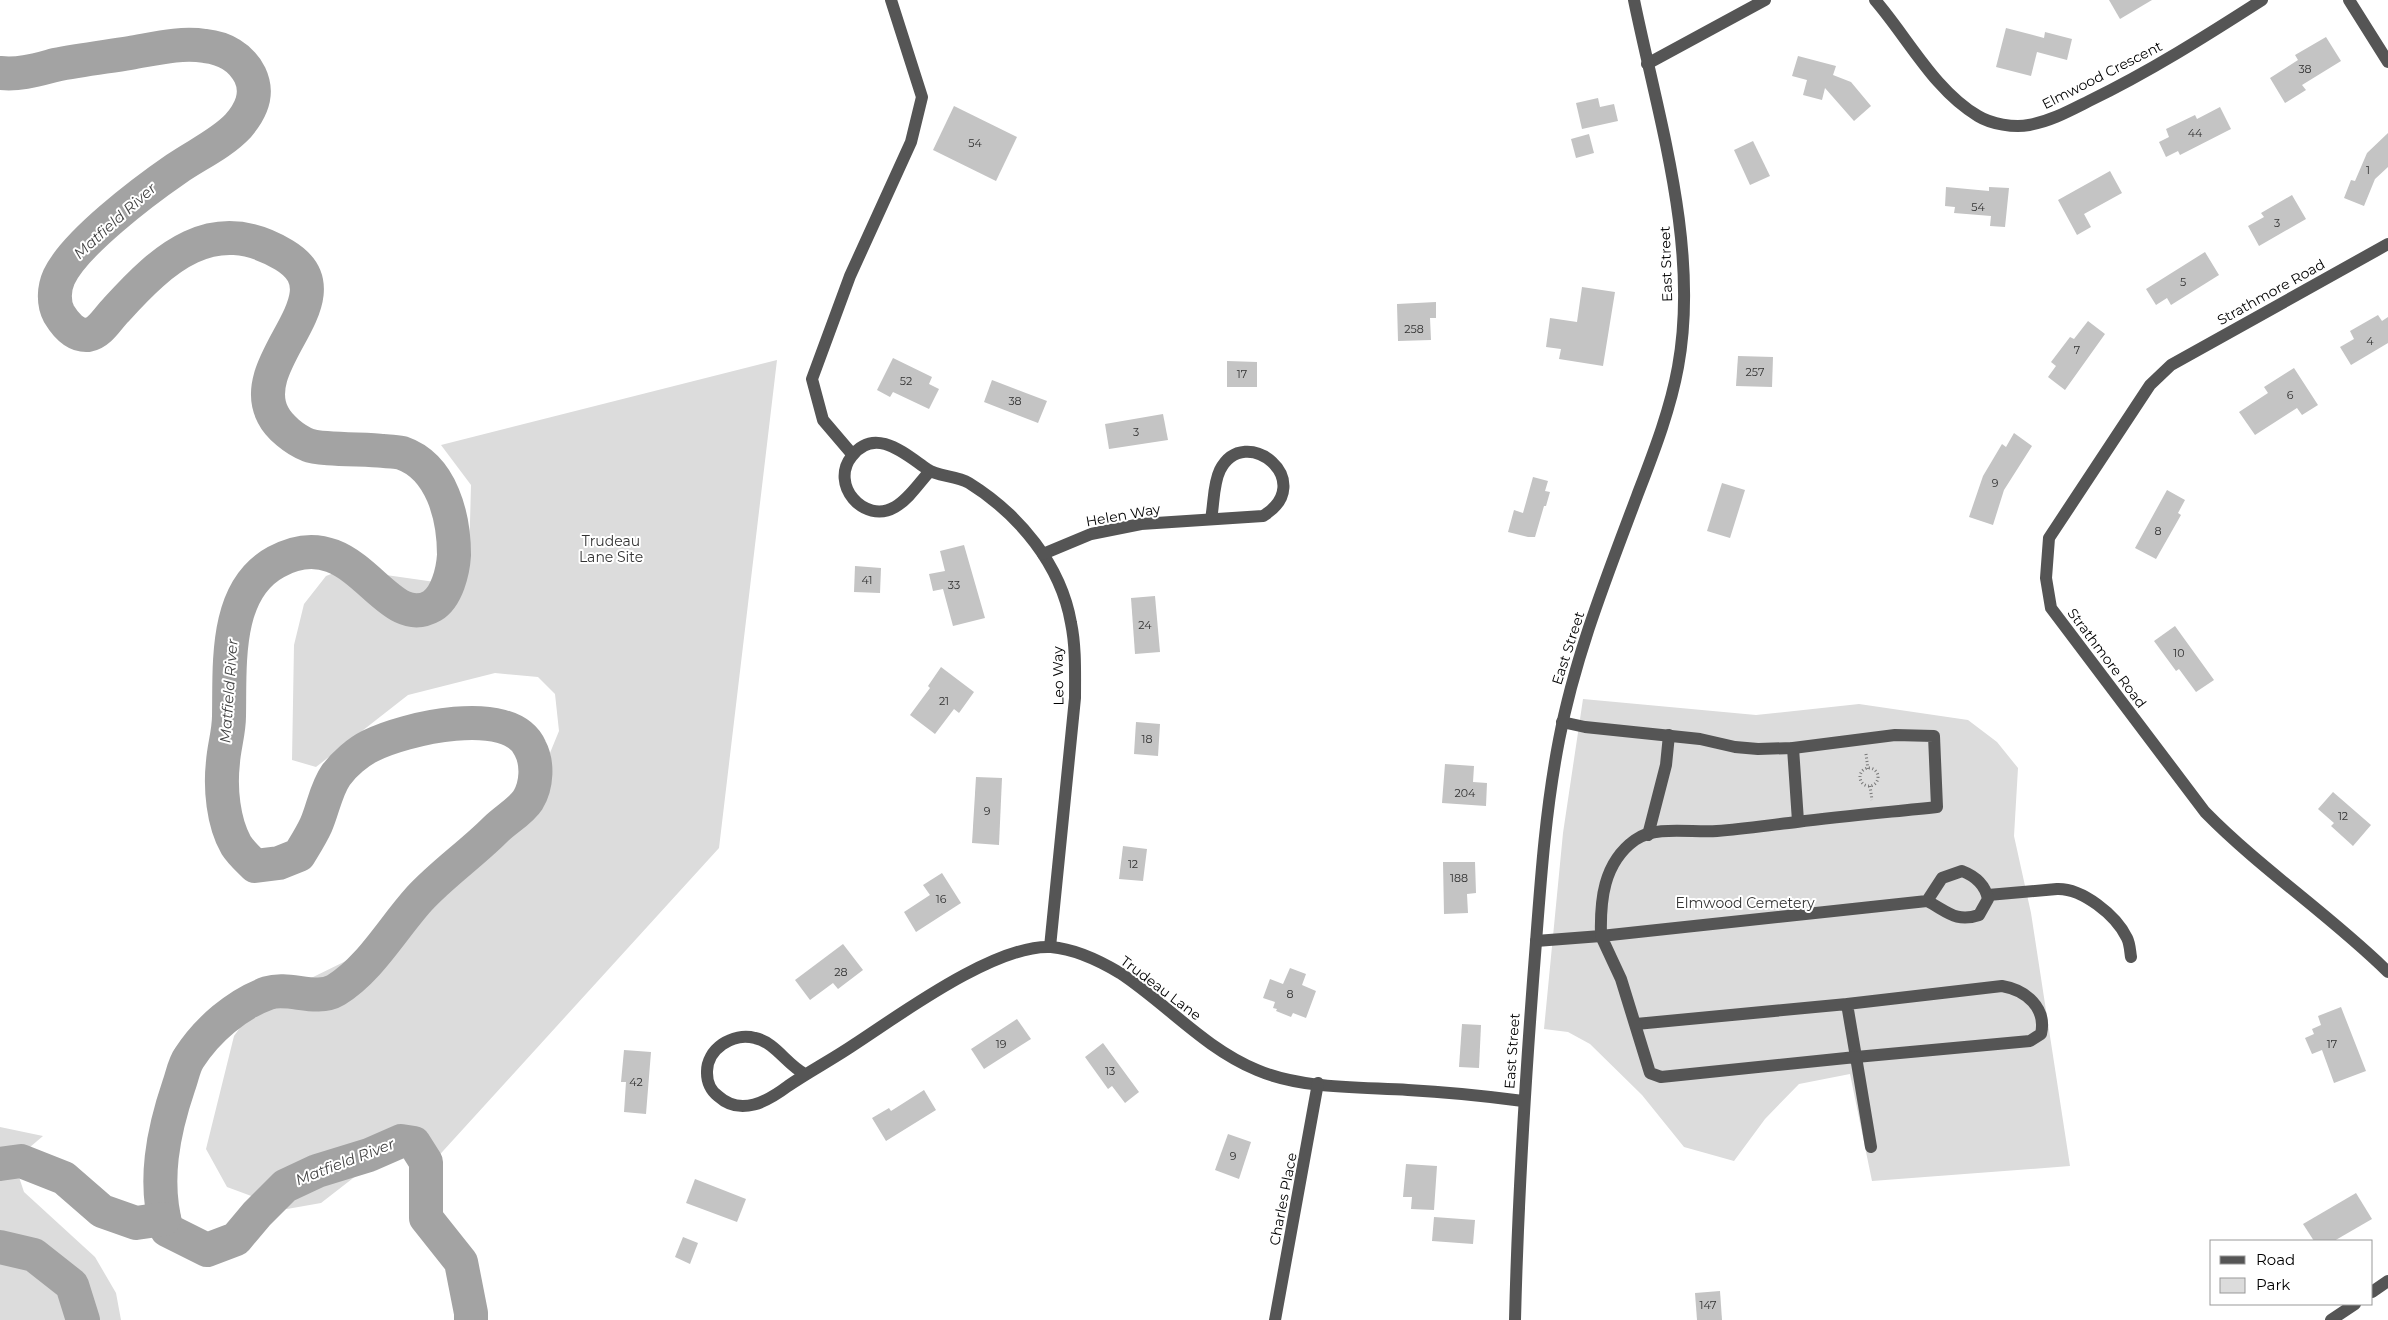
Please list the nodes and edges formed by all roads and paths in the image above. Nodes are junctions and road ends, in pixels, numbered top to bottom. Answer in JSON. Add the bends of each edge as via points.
{"nodes":[{"id":1,"x":891,"y":0,"type":"edge"},
{"id":2,"x":1634,"y":0,"type":"edge"},
{"id":3,"x":1765,"y":0,"type":"edge"},
{"id":4,"x":1875,"y":0,"type":"edge"},
{"id":5,"x":2262,"y":0,"type":"edge"},
{"id":6,"x":2349,"y":0,"type":"edge"},
{"id":7,"x":2388,"y":62,"type":"edge"},
{"id":8,"x":1647,"y":64,"type":"junction"},
{"id":9,"x":2388,"y":244,"type":"edge"},
{"id":10,"x":852,"y":454,"type":"junction"},
{"id":11,"x":930,"y":471,"type":"junction"},
{"id":12,"x":1212,"y":519,"type":"junction"},
{"id":13,"x":1043,"y":554,"type":"junction"},
{"id":14,"x":1562,"y":722,"type":"junction"},
{"id":15,"x":1670,"y":735,"type":"junction"},
{"id":16,"x":1793,"y":748,"type":"junction"},
{"id":17,"x":1862,"y":772,"type":"joint"},
{"id":18,"x":1798,"y":821,"type":"junction"},
{"id":19,"x":1648,"y":835,"type":"junction"},
{"id":20,"x":1988,"y":896,"type":"junction"},
{"id":21,"x":1927,"y":901,"type":"junction"},
{"id":22,"x":1601,"y":936,"type":"junction"},
{"id":23,"x":1536,"y":941,"type":"junction"},
{"id":24,"x":1050,"y":947,"type":"junction"},
{"id":25,"x":2131,"y":957,"type":"dead end"},
{"id":26,"x":2388,"y":972,"type":"edge"},
{"id":27,"x":1847,"y":1004,"type":"junction"},
{"id":28,"x":1636,"y":1024,"type":"junction"},
{"id":29,"x":1856,"y":1058,"type":"junction"},
{"id":30,"x":805,"y":1074,"type":"junction"},
{"id":31,"x":1318,"y":1083,"type":"junction"},
{"id":32,"x":1523,"y":1100,"type":"junction"},
{"id":33,"x":1872,"y":1147,"type":"dead end"},
{"id":34,"x":2388,"y":1281,"type":"edge"},
{"id":35,"x":2373,"y":1291,"type":"edge"},
{"id":36,"x":2354,"y":1305,"type":"edge"},
{"id":37,"x":1276,"y":1320,"type":"edge"},
{"id":38,"x":1515,"y":1320,"type":"edge"},
{"id":39,"x":2331,"y":1320,"type":"edge"}],
"edges":[{"from":1,"to":10,"type":"street","via":[[922,97],[911,142],[850,276],[812,379],[823,420]]},
{"from":2,"to":8,"type":"street","name":"East Street"},
{"from":3,"to":8,"type":"street"},
{"from":4,"to":5,"type":"street","name":"Elmwood Crescent","via":[[1930,71],[1966,108],[1995,122],[2027,126],[2045,122],[2108,92]]},
{"from":6,"to":7,"type":"street"},
{"from":8,"to":14,"type":"street","name":"East Street","via":[[1682,240],[1681,344],[1666,414],[1587,635]]},
{"from":9,"to":26,"type":"street","name":"Strathmore Road","via":[[2171,365],[2150,385],[2049,538],[2046,578],[2051,608],[2205,812],[2231,839],[2361,945]]},
{"from":10,"to":11,"type":"street","name":"Leo Way","via":[[868,444],[886,443]]},
{"from":10,"to":11,"type":"street","via":[[844,471],[846,489],[857,504],[875,511],[895,507]]},
{"from":11,"to":13,"type":"street","name":"Leo Way","via":[[956,477],[979,490],[1016,521]]},
{"from":12,"to":12,"type":"street","name":"Helen Way","via":[[1220,471],[1232,457],[1258,453],[1278,467],[1283,491],[1270,512],[1255,518]]},
{"from":12,"to":13,"type":"street","name":"Helen Way","via":[[1169,521],[1111,530],[1068,542]]},
{"from":13,"to":24,"type":"street","name":"Leo Way","via":[[1065,597],[1075,668],[1075,698]]},
{"from":14,"to":15,"type":"street"},
{"from":14,"to":23,"type":"street","name":"East Street","via":[[1549,800]]},
{"from":15,"to":16,"type":"street","via":[[1735,747]]},
{"from":15,"to":19,"type":"street"},
{"from":16,"to":18,"type":"street"},
{"from":16,"to":18,"type":"street","via":[[1896,735],[1934,736],[1937,807]]},
{"from":17,"to":17,"type":"path","via":[[1860,778],[1863,783],[1869,786],[1875,783],[1878,776],[1875,770],[1868,768]]},
{"from":18,"to":19,"type":"street"},
{"from":19,"to":22,"type":"street","via":[[1628,846],[1611,868],[1600,912]]},
{"from":20,"to":21,"type":"street","via":[[1979,914],[1963,918],[1952,916]]},
{"from":20,"to":21,"type":"street","via":[[1973,875],[1962,871],[1942,878]]},
{"from":20,"to":25,"type":"street","via":[[2063,889],[2078,892],[2102,909],[2121,929]]},
{"from":21,"to":22,"type":"street"},
{"from":22,"to":23,"type":"street"},
{"from":22,"to":28,"type":"street","via":[[1621,979]]},
{"from":23,"to":32,"type":"street","name":"East Street"},
{"from":24,"to":30,"type":"street","name":"Trudeau Lane","via":[[1010,956],[962,976]]},
{"from":24,"to":31,"type":"street","name":"Trudeau Lane","via":[[1073,951],[1118,972],[1182,1024],[1232,1058],[1259,1071]]},
{"from":27,"to":28,"type":"street"},
{"from":27,"to":29,"type":"street"},
{"from":27,"to":29,"type":"street","via":[[2002,986],[2016,988],[2027,995],[2036,1004],[2043,1020],[2041,1034],[2030,1041]]},
{"from":28,"to":29,"type":"street","via":[[1648,1070],[1657,1076]]},
{"from":29,"to":33,"type":"street"},
{"from":30,"to":30,"type":"street","name":"Trudeau Lane","via":[[770,1100],[740,1107],[715,1094],[706,1071],[722,1045],[733,1037],[741,1036],[759,1038]]},
{"from":31,"to":32,"type":"street","name":"Trudeau Lane"},
{"from":31,"to":37,"type":"street","name":"Charles Place"},
{"from":32,"to":38,"type":"street","name":"East Street"},
{"from":34,"to":35,"type":"street"},
{"from":36,"to":39,"type":"street"}]}
